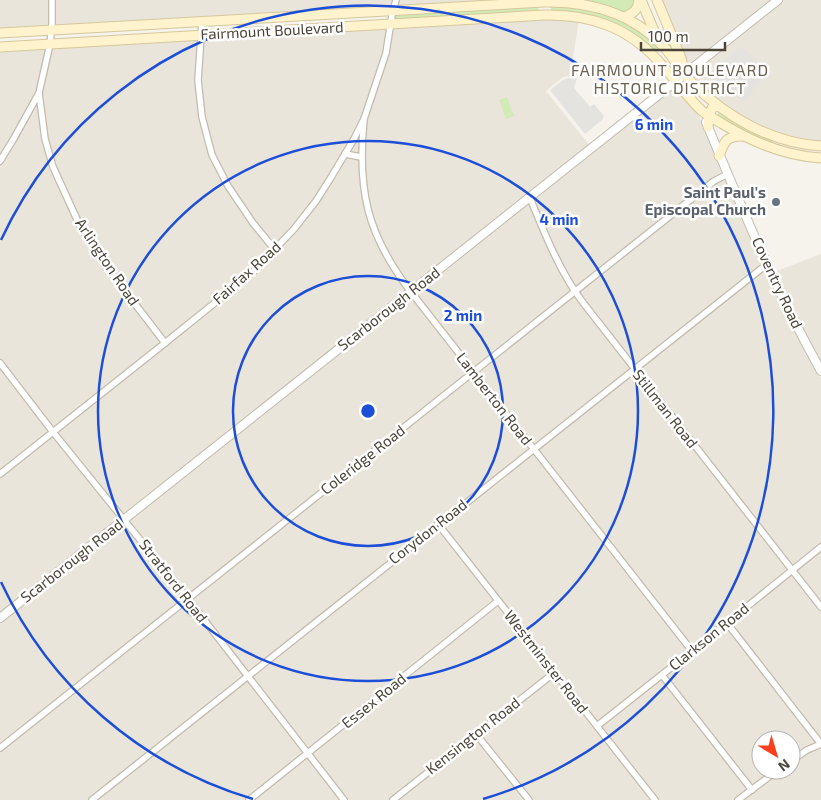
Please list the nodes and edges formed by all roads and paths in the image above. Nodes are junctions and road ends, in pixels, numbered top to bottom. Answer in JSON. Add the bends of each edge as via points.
{"nodes":[{"id":1,"x":52,"y":0,"type":"edge"},
{"id":2,"x":396,"y":0,"type":"edge"},
{"id":3,"x":640,"y":0,"type":"edge"},
{"id":4,"x":657,"y":0,"type":"edge"},
{"id":5,"x":778,"y":0,"type":"edge"},
{"id":6,"x":546,"y":1,"type":"edge"},
{"id":7,"x":393,"y":11,"type":"junction"},
{"id":8,"x":544,"y":15,"type":"junction"},
{"id":9,"x":624,"y":17,"type":"junction"},
{"id":10,"x":202,"y":22,"type":"junction"},
{"id":11,"x":390,"y":24,"type":"junction"},
{"id":12,"x":52,"y":30,"type":"junction"},
{"id":13,"x":0,"y":33,"type":"edge"},
{"id":14,"x":201,"y":35,"type":"junction"},
{"id":15,"x":659,"y":42,"type":"junction"},
{"id":16,"x":50,"y":44,"type":"junction"},
{"id":17,"x":0,"y":47,"type":"edge"},
{"id":18,"x":685,"y":75,"type":"junction"},
{"id":19,"x":676,"y":82,"type":"junction"},
{"id":20,"x":39,"y":93,"type":"junction"},
{"id":21,"x":717,"y":106,"type":"junction"},
{"id":22,"x":700,"y":109,"type":"junction"},
{"id":23,"x":709,"y":116,"type":"junction"},
{"id":24,"x":364,"y":119,"type":"junction"},
{"id":25,"x":708,"y":127,"type":"junction"},
{"id":26,"x":742,"y":136,"type":"junction"},
{"id":27,"x":778,"y":138,"type":"junction"},
{"id":28,"x":821,"y":146,"type":"edge"},
{"id":29,"x":774,"y":149,"type":"junction"},
{"id":30,"x":345,"y":154,"type":"junction"},
{"id":31,"x":719,"y":156,"type":"junction"},
{"id":32,"x":361,"y":157,"type":"junction"},
{"id":33,"x":821,"y":158,"type":"edge"},
{"id":34,"x":0,"y":161,"type":"edge"},
{"id":35,"x":728,"y":174,"type":"junction"},
{"id":36,"x":530,"y":198,"type":"junction"},
{"id":37,"x":275,"y":250,"type":"junction"},
{"id":38,"x":766,"y":265,"type":"junction"},
{"id":39,"x":411,"y":292,"type":"junction"},
{"id":40,"x":575,"y":292,"type":"junction"},
{"id":41,"x":165,"y":343,"type":"junction"},
{"id":42,"x":0,"y":363,"type":"edge"},
{"id":43,"x":634,"y":370,"type":"junction"},
{"id":44,"x":821,"y":371,"type":"edge"},
{"id":45,"x":474,"y":372,"type":"junction"},
{"id":46,"x":53,"y":432,"type":"junction"},
{"id":47,"x":534,"y":449,"type":"junction"},
{"id":48,"x":0,"y":474,"type":"edge"},
{"id":49,"x":125,"y":519,"type":"junction"},
{"id":50,"x":438,"y":524,"type":"junction"},
{"id":51,"x":821,"y":547,"type":"edge"},
{"id":52,"x":792,"y":570,"type":"junction"},
{"id":53,"x":188,"y":599,"type":"junction"},
{"id":54,"x":498,"y":601,"type":"junction"},
{"id":55,"x":821,"y":607,"type":"edge"},
{"id":56,"x":0,"y":618,"type":"edge"},
{"id":57,"x":727,"y":623,"type":"junction"},
{"id":58,"x":692,"y":651,"type":"junction"},
{"id":59,"x":554,"y":673,"type":"junction"},
{"id":60,"x":662,"y":675,"type":"junction"},
{"id":61,"x":247,"y":676,"type":"junction"},
{"id":62,"x":597,"y":726,"type":"junction"},
{"id":63,"x":476,"y":734,"type":"junction"},
{"id":64,"x":821,"y":744,"type":"edge"},
{"id":65,"x":0,"y":748,"type":"edge"},
{"id":66,"x":308,"y":754,"type":"junction"},
{"id":67,"x":801,"y":754,"type":"edge"},
{"id":68,"x":765,"y":780,"type":"edge"},
{"id":69,"x":752,"y":790,"type":"junction"},
{"id":70,"x":92,"y":800,"type":"edge"},
{"id":71,"x":249,"y":800,"type":"edge"},
{"id":72,"x":344,"y":800,"type":"edge"},
{"id":73,"x":393,"y":800,"type":"edge"},
{"id":74,"x":529,"y":800,"type":"edge"},
{"id":75,"x":655,"y":800,"type":"edge"},
{"id":76,"x":738,"y":800,"type":"edge"}],
"edges":[{"from":1,"to":12,"type":"street","name":"Arlington Road"},
{"from":2,"to":7,"type":"street","name":"Fairfax Road"},
{"from":3,"to":9,"type":"main road","via":[[638,8]]},
{"from":3,"to":15,"type":"main road"},
{"from":4,"to":18,"type":"main road","name":"Coventry Road"},
{"from":5,"to":18,"type":"street","name":"Scarborough Road"},
{"from":6,"to":7,"type":"main road","name":"Fairmount Boulevard"},
{"from":6,"to":8,"type":"street"},
{"from":6,"to":9,"type":"main road","name":"Fairmount Boulevard","via":[[602,8]]},
{"from":7,"to":10,"type":"main road","name":"Fairmount Boulevard"},
{"from":7,"to":11,"type":"street","name":"Fairfax Road"},
{"from":8,"to":11,"type":"main road","name":"Fairmount Boulevard"},
{"from":8,"to":19,"type":"main road","name":"Fairmount Boulevard","via":[[582,17],[619,30],[647,49]]},
{"from":9,"to":15,"type":"main road","name":"Fairmount Boulevard"},
{"from":10,"to":12,"type":"main road","name":"Fairmount Boulevard"},
{"from":10,"to":14,"type":"street"},
{"from":11,"to":14,"type":"main road","name":"Fairmount Boulevard"},
{"from":11,"to":24,"type":"street","name":"Fairfax Road","via":[[386,53]]},
{"from":12,"to":13,"type":"main road","name":"Fairmount Boulevard"},
{"from":12,"to":16,"type":"street","name":"Arlington Road"},
{"from":14,"to":16,"type":"main road","name":"Fairmount Boulevard"},
{"from":14,"to":37,"type":"street","via":[[198,80],[202,117],[212,155],[228,186]]},
{"from":15,"to":18,"type":"main road","name":"Fairmount Boulevard"},
{"from":15,"to":19,"type":"main road"},
{"from":16,"to":17,"type":"main road","name":"Fairmount Boulevard"},
{"from":16,"to":20,"type":"street","name":"Arlington Road"},
{"from":18,"to":19,"type":"street","name":"Scarborough Road"},
{"from":18,"to":21,"type":"main road","name":"Fairmount Boulevard"},
{"from":18,"to":22,"type":"main road","name":"Coventry Road"},
{"from":19,"to":22,"type":"main road","name":"Fairmount Boulevard"},
{"from":19,"to":36,"type":"street","name":"Scarborough Road"},
{"from":20,"to":34,"type":"street"},
{"from":20,"to":41,"type":"street","name":"Arlington Road","via":[[45,139],[80,226]]},
{"from":21,"to":23,"type":"main road","via":[[712,108]]},
{"from":21,"to":27,"type":"main road","name":"Fairmount Boulevard","via":[[745,124]]},
{"from":22,"to":23,"type":"main road","name":"Fairmount Boulevard"},
{"from":22,"to":25,"type":"street","name":"Coventry Road"},
{"from":23,"to":25,"type":"main road"},
{"from":23,"to":26,"type":"main road","name":"Fairmount Boulevard"},
{"from":24,"to":30,"type":"street","name":"Fairfax Road"},
{"from":24,"to":32,"type":"street","name":"Lamberton Road"},
{"from":25,"to":31,"type":"street","name":"Coventry Road"},
{"from":26,"to":29,"type":"main road","name":"Fairmount Boulevard"},
{"from":26,"to":31,"type":"main road","via":[[728,139]]},
{"from":27,"to":28,"type":"main road","name":"Fairmount Boulevard"},
{"from":27,"to":29,"type":"main road"},
{"from":29,"to":33,"type":"main road","name":"Fairmount Boulevard"},
{"from":30,"to":32,"type":"street"},
{"from":30,"to":37,"type":"street","name":"Fairfax Road","via":[[316,201]]},
{"from":31,"to":35,"type":"street","name":"Coventry Road"},
{"from":32,"to":39,"type":"street","name":"Lamberton Road","via":[[366,207],[372,225],[387,258]]},
{"from":35,"to":38,"type":"street","name":"Coventry Road"},
{"from":35,"to":40,"type":"street","name":"Coleridge Road","via":[[714,181]]},
{"from":36,"to":39,"type":"street","name":"Scarborough Road"},
{"from":36,"to":40,"type":"street","name":"Stillman Road","via":[[556,260]]},
{"from":37,"to":41,"type":"street","name":"Fairfax Road","via":[[253,272]]},
{"from":38,"to":43,"type":"street","name":"Corydon Road"},
{"from":38,"to":44,"type":"street","name":"Coventry Road"},
{"from":39,"to":45,"type":"street","name":"Lamberton Road"},
{"from":39,"to":49,"type":"street","name":"Scarborough Road"},
{"from":40,"to":43,"type":"street","name":"Stillman Road"},
{"from":40,"to":45,"type":"street","name":"Coleridge Road"},
{"from":41,"to":46,"type":"street","name":"Fairfax Road"},
{"from":42,"to":46,"type":"street","name":"Stratford Road"},
{"from":43,"to":47,"type":"street","name":"Corydon Road"},
{"from":43,"to":52,"type":"street","name":"Stillman Road"},
{"from":45,"to":47,"type":"street","name":"Lamberton Road"},
{"from":45,"to":53,"type":"street","name":"Coleridge Road"},
{"from":46,"to":48,"type":"street","name":"Fairfax Road"},
{"from":46,"to":49,"type":"street","name":"Stratford Road"},
{"from":47,"to":50,"type":"street","name":"Corydon Road"},
{"from":47,"to":58,"type":"street","name":"Lamberton Road"},
{"from":49,"to":53,"type":"street","name":"Stratford Road"},
{"from":49,"to":56,"type":"street","name":"Scarborough Road"},
{"from":50,"to":54,"type":"street","name":"Westminster Road"},
{"from":50,"to":61,"type":"street","name":"Corydon Road"},
{"from":51,"to":52,"type":"street","name":"Clarkson Road"},
{"from":52,"to":55,"type":"street","name":"Stillman Road"},
{"from":52,"to":57,"type":"street","name":"Clarkson Road"},
{"from":53,"to":61,"type":"street","name":"Stratford Road"},
{"from":53,"to":65,"type":"street","name":"Coleridge Road"},
{"from":54,"to":59,"type":"street","name":"Westminster Road"},
{"from":54,"to":66,"type":"street","name":"Essex Road"},
{"from":57,"to":58,"type":"street","name":"Clarkson Road"},
{"from":57,"to":64,"type":"street"},
{"from":58,"to":60,"type":"street","name":"Clarkson Road"},
{"from":59,"to":62,"type":"street","name":"Westminster Road"},
{"from":59,"to":63,"type":"street","name":"Kensington Road"},
{"from":60,"to":62,"type":"street","name":"Clarkson Road"},
{"from":60,"to":69,"type":"street"},
{"from":61,"to":66,"type":"street","name":"Stratford Road"},
{"from":61,"to":70,"type":"street","name":"Corydon Road"},
{"from":62,"to":75,"type":"street","name":"Westminster Road"},
{"from":63,"to":73,"type":"street","name":"Kensington Road"},
{"from":63,"to":74,"type":"street"},
{"from":64,"to":67,"type":"street"},
{"from":66,"to":71,"type":"street","name":"Essex Road"},
{"from":66,"to":72,"type":"street","name":"Stratford Road"},
{"from":68,"to":69,"type":"street"},
{"from":69,"to":76,"type":"street"}]}
